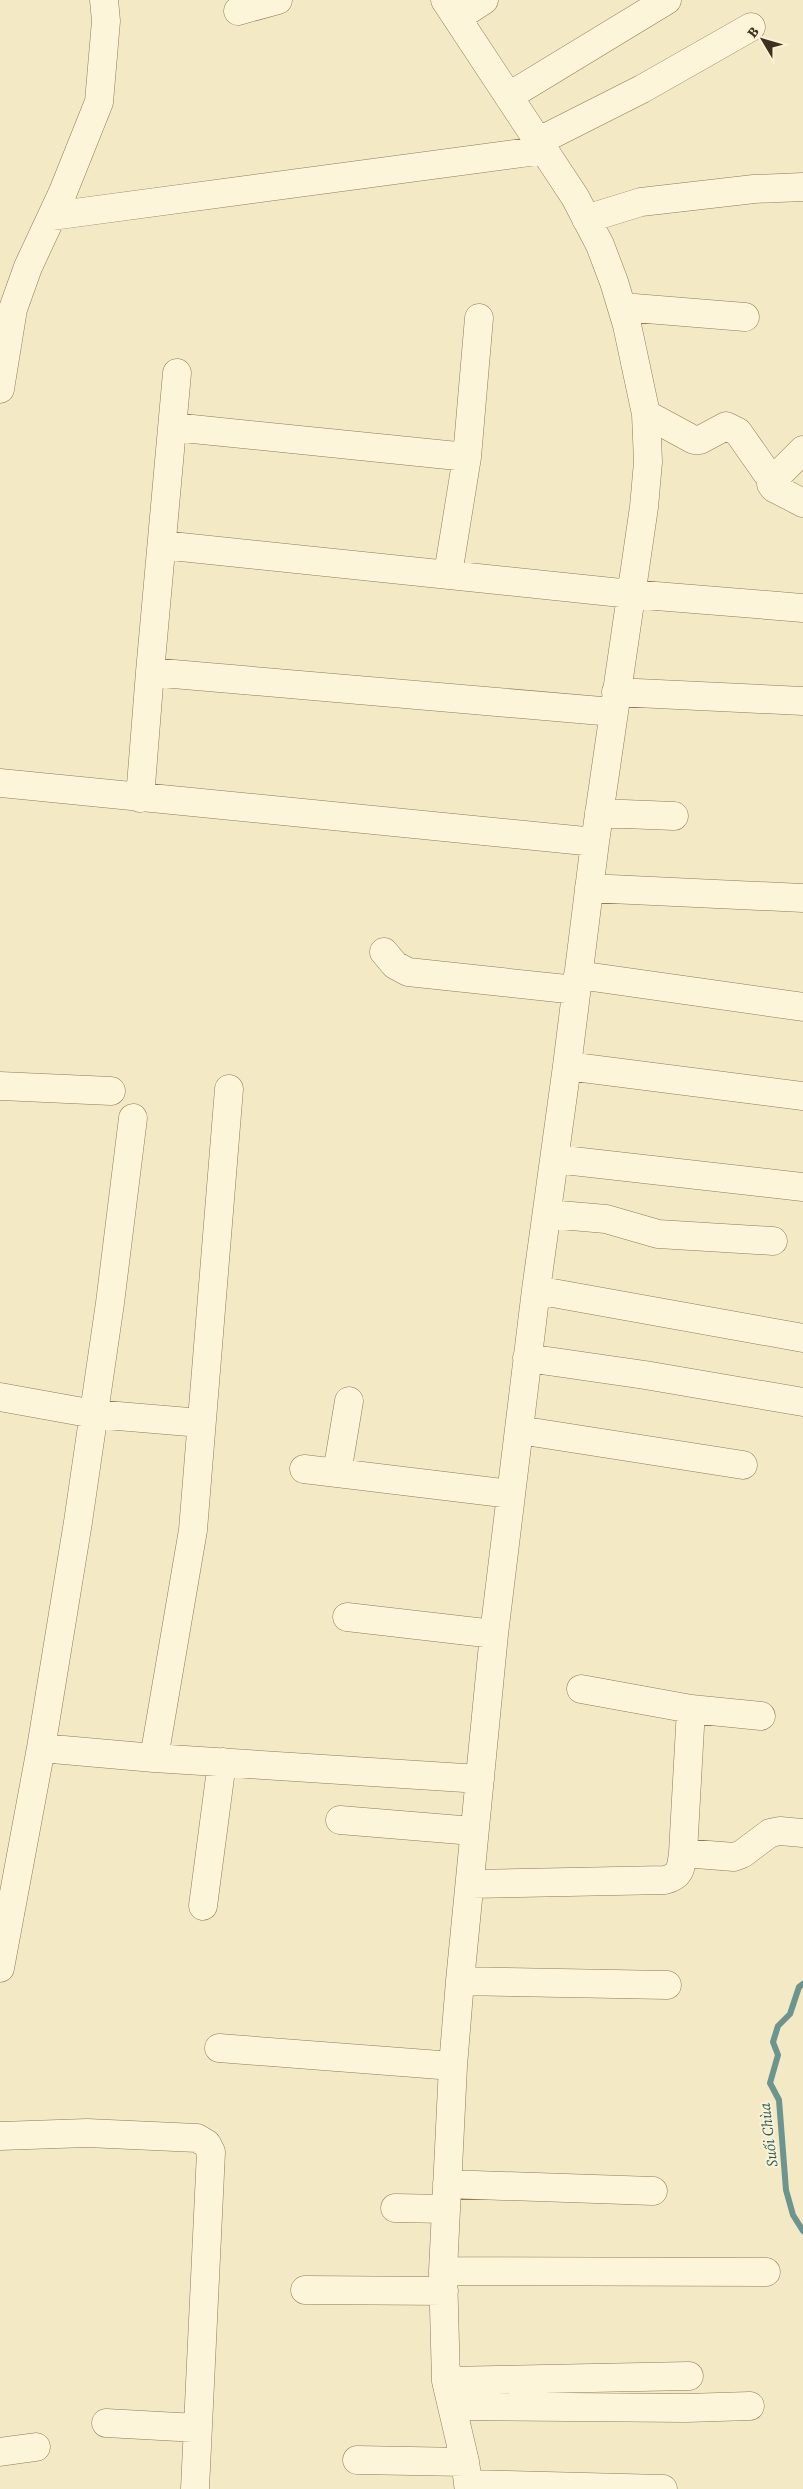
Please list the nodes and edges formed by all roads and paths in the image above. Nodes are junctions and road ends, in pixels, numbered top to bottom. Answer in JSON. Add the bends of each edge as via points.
{"nodes":[{"id":1,"x":104,"y":0,"type":"edge"},
{"id":2,"x":278,"y":0,"type":"edge"},
{"id":3,"x":484,"y":0,"type":"edge"},
{"id":4,"x":667,"y":0,"type":"edge"},
{"id":5,"x":451,"y":9,"type":"edge"},
{"id":6,"x":238,"y":11,"type":"dead end"},
{"id":7,"x":751,"y":27,"type":"dead end"},
{"id":8,"x":509,"y":96,"type":"junction"},
{"id":9,"x":542,"y":146,"type":"junction"},
{"id":10,"x":803,"y":187,"type":"edge"},
{"id":11,"x":52,"y":216,"type":"junction"},
{"id":12,"x":586,"y":219,"type":"junction"},
{"id":13,"x":6,"y":307,"type":"edge"},
{"id":14,"x":622,"y":307,"type":"junction"},
{"id":15,"x":745,"y":317,"type":"dead end"},
{"id":16,"x":479,"y":318,"type":"dead end"},
{"id":17,"x":177,"y":373,"type":"dead end"},
{"id":18,"x":0,"y":389,"type":"edge"},
{"id":19,"x":646,"y":414,"type":"junction"},
{"id":20,"x":173,"y":427,"type":"junction"},
{"id":21,"x":803,"y":450,"type":"edge"},
{"id":22,"x":467,"y":458,"type":"junction"},
{"id":23,"x":772,"y":477,"type":"junction"},
{"id":24,"x":803,"y":503,"type":"edge"},
{"id":25,"x":162,"y":545,"type":"junction"},
{"id":26,"x":448,"y":574,"type":"junction"},
{"id":27,"x":631,"y":594,"type":"junction"},
{"id":28,"x":803,"y":608,"type":"edge"},
{"id":29,"x":150,"y":672,"type":"junction"},
{"id":30,"x":803,"y":701,"type":"edge"},
{"id":31,"x":615,"y":702,"type":"junction"},
{"id":32,"x":0,"y":783,"type":"edge"},
{"id":33,"x":140,"y":798,"type":"junction"},
{"id":34,"x":599,"y":814,"type":"junction"},
{"id":35,"x":674,"y":816,"type":"dead end"},
{"id":36,"x":595,"y":842,"type":"junction"},
{"id":37,"x":589,"y":888,"type":"junction"},
{"id":38,"x":803,"y":898,"type":"edge"},
{"id":39,"x":384,"y":952,"type":"dead end"},
{"id":40,"x":577,"y":982,"type":"junction"},
{"id":41,"x":803,"y":1007,"type":"edge"},
{"id":42,"x":568,"y":1066,"type":"junction"},
{"id":43,"x":0,"y":1086,"type":"edge"},
{"id":44,"x":229,"y":1089,"type":"dead end"},
{"id":45,"x":111,"y":1091,"type":"dead end"},
{"id":46,"x":803,"y":1096,"type":"edge"},
{"id":47,"x":133,"y":1118,"type":"dead end"},
{"id":48,"x":555,"y":1159,"type":"junction"},
{"id":49,"x":803,"y":1187,"type":"edge"},
{"id":50,"x":548,"y":1214,"type":"junction"},
{"id":51,"x":773,"y":1241,"type":"dead end"},
{"id":52,"x":536,"y":1290,"type":"junction"},
{"id":53,"x":803,"y":1338,"type":"edge"},
{"id":54,"x":527,"y":1358,"type":"junction"},
{"id":55,"x":0,"y":1398,"type":"edge"},
{"id":56,"x":349,"y":1402,"type":"dead end"},
{"id":57,"x":803,"y":1402,"type":"edge"},
{"id":58,"x":94,"y":1414,"type":"junction"},
{"id":59,"x":201,"y":1423,"type":"junction"},
{"id":60,"x":519,"y":1430,"type":"junction"},
{"id":61,"x":743,"y":1465,"type":"dead end"},
{"id":62,"x":304,"y":1469,"type":"dead end"},
{"id":63,"x":337,"y":1473,"type":"junction"},
{"id":64,"x":511,"y":1494,"type":"junction"},
{"id":65,"x":347,"y":1617,"type":"dead end"},
{"id":66,"x":494,"y":1634,"type":"junction"},
{"id":67,"x":581,"y":1689,"type":"dead end"},
{"id":68,"x":691,"y":1709,"type":"junction"},
{"id":69,"x":761,"y":1716,"type":"dead end"},
{"id":70,"x":41,"y":1748,"type":"junction"},
{"id":71,"x":154,"y":1758,"type":"junction"},
{"id":72,"x":222,"y":1762,"type":"junction"},
{"id":73,"x":480,"y":1779,"type":"junction"},
{"id":74,"x":340,"y":1820,"type":"dead end"},
{"id":75,"x":474,"y":1831,"type":"junction"},
{"id":76,"x":803,"y":1833,"type":"edge"},
{"id":77,"x":683,"y":1853,"type":"junction"},
{"id":78,"x":470,"y":1884,"type":"junction"},
{"id":79,"x":203,"y":1906,"type":"dead end"},
{"id":80,"x":0,"y":1968,"type":"edge"},
{"id":81,"x":460,"y":1981,"type":"junction"},
{"id":82,"x":667,"y":1985,"type":"dead end"},
{"id":83,"x":219,"y":2048,"type":"dead end"},
{"id":84,"x":453,"y":2066,"type":"junction"},
{"id":85,"x":0,"y":2136,"type":"edge"},
{"id":86,"x":653,"y":2191,"type":"dead end"},
{"id":87,"x":446,"y":2196,"type":"junction"},
{"id":88,"x":395,"y":2208,"type":"dead end"},
{"id":89,"x":766,"y":2272,"type":"dead end"},
{"id":90,"x":444,"y":2281,"type":"junction"},
{"id":91,"x":305,"y":2290,"type":"dead end"},
{"id":92,"x":690,"y":2376,"type":"dead end"},
{"id":93,"x":449,"y":2393,"type":"junction"},
{"id":94,"x":750,"y":2406,"type":"dead end"},
{"id":95,"x":106,"y":2423,"type":"dead end"},
{"id":96,"x":197,"y":2428,"type":"junction"},
{"id":97,"x":36,"y":2447,"type":"dead end"},
{"id":98,"x":0,"y":2452,"type":"edge"},
{"id":99,"x":357,"y":2460,"type":"dead end"},
{"id":100,"x":467,"y":2478,"type":"edge"},
{"id":101,"x":195,"y":2489,"type":"edge"},
{"id":102,"x":664,"y":2489,"type":"edge"}],
"edges":[{"from":1,"to":11,"type":"street","via":[[106,21],[99,102]]},
{"from":2,"to":6,"type":"street"},
{"from":3,"to":5,"type":"street"},
{"from":4,"to":8,"type":"street"},
{"from":5,"to":8,"type":"street"},
{"from":7,"to":9,"type":"street"},
{"from":8,"to":9,"type":"street"},
{"from":9,"to":11,"type":"street"},
{"from":9,"to":12,"type":"street"},
{"from":10,"to":12,"type":"street","via":[[754,189],[641,202]]},
{"from":11,"to":13,"type":"street"},
{"from":12,"to":14,"type":"street","via":[[600,246]]},
{"from":13,"to":18,"type":"street"},
{"from":14,"to":15,"type":"street"},
{"from":14,"to":19,"type":"street"},
{"from":16,"to":22,"type":"street"},
{"from":17,"to":20,"type":"street"},
{"from":19,"to":23,"type":"street","via":[[694,440],[726,426],[731,428],[738,432]]},
{"from":19,"to":27,"type":"street","via":[[648,462]]},
{"from":20,"to":22,"type":"street"},
{"from":20,"to":25,"type":"street"},
{"from":21,"to":23,"type":"street"},
{"from":22,"to":26,"type":"street"},
{"from":23,"to":24,"type":"street","via":[[774,488]]},
{"from":25,"to":26,"type":"street"},
{"from":25,"to":29,"type":"street"},
{"from":26,"to":27,"type":"street"},
{"from":27,"to":28,"type":"street"},
{"from":27,"to":31,"type":"street"},
{"from":29,"to":31,"type":"street"},
{"from":29,"to":33,"type":"street"},
{"from":30,"to":31,"type":"street"},
{"from":31,"to":34,"type":"street"},
{"from":32,"to":33,"type":"street"},
{"from":33,"to":36,"type":"street"},
{"from":34,"to":35,"type":"street"},
{"from":34,"to":36,"type":"street"},
{"from":36,"to":37,"type":"street"},
{"from":37,"to":38,"type":"street"},
{"from":37,"to":40,"type":"street"},
{"from":39,"to":40,"type":"street","via":[[395,965],[408,972]]},
{"from":40,"to":41,"type":"street"},
{"from":40,"to":42,"type":"street"},
{"from":42,"to":46,"type":"street"},
{"from":42,"to":48,"type":"street"},
{"from":43,"to":45,"type":"street"},
{"from":44,"to":59,"type":"street"},
{"from":47,"to":58,"type":"street"},
{"from":48,"to":49,"type":"street"},
{"from":48,"to":50,"type":"street"},
{"from":50,"to":51,"type":"street","via":[[606,1220],[658,1234]]},
{"from":50,"to":52,"type":"street"},
{"from":52,"to":53,"type":"street"},
{"from":52,"to":54,"type":"street"},
{"from":54,"to":57,"type":"street"},
{"from":54,"to":60,"type":"street"},
{"from":55,"to":58,"type":"street"},
{"from":56,"to":63,"type":"street"},
{"from":58,"to":59,"type":"street"},
{"from":58,"to":70,"type":"street"},
{"from":59,"to":71,"type":"street","via":[[192,1530]]},
{"from":60,"to":61,"type":"street"},
{"from":60,"to":64,"type":"street"},
{"from":62,"to":63,"type":"street"},
{"from":63,"to":64,"type":"street"},
{"from":64,"to":66,"type":"street"},
{"from":65,"to":66,"type":"street"},
{"from":66,"to":73,"type":"street"},
{"from":67,"to":68,"type":"street"},
{"from":68,"to":69,"type":"street"},
{"from":68,"to":77,"type":"street"},
{"from":70,"to":71,"type":"street"},
{"from":70,"to":80,"type":"street"},
{"from":71,"to":72,"type":"street"},
{"from":72,"to":73,"type":"street"},
{"from":72,"to":79,"type":"street"},
{"from":73,"to":75,"type":"street"},
{"from":74,"to":75,"type":"street"},
{"from":75,"to":78,"type":"street"},
{"from":76,"to":77,"type":"street","via":[[770,1833],[734,1857]]},
{"from":77,"to":78,"type":"street","via":[[680,1872],[665,1880]]},
{"from":78,"to":81,"type":"street"},
{"from":81,"to":82,"type":"street"},
{"from":81,"to":84,"type":"street"},
{"from":83,"to":84,"type":"street"},
{"from":84,"to":87,"type":"street"},
{"from":85,"to":96,"type":"street","via":[[87,2133],[197,2138],[207,2144],[211,2152]]},
{"from":86,"to":87,"type":"street"},
{"from":87,"to":88,"type":"street"},
{"from":87,"to":90,"type":"street"},
{"from":89,"to":90,"type":"street"},
{"from":90,"to":91,"type":"street"},
{"from":90,"to":93,"type":"street"},
{"from":92,"to":93,"type":"street"},
{"from":93,"to":94,"type":"street","via":[[686,2408]]},
{"from":93,"to":100,"type":"street"},
{"from":95,"to":96,"type":"street"},
{"from":96,"to":101,"type":"street"},
{"from":97,"to":98,"type":"street"},
{"from":99,"to":100,"type":"street"},
{"from":100,"to":102,"type":"street"}]}
